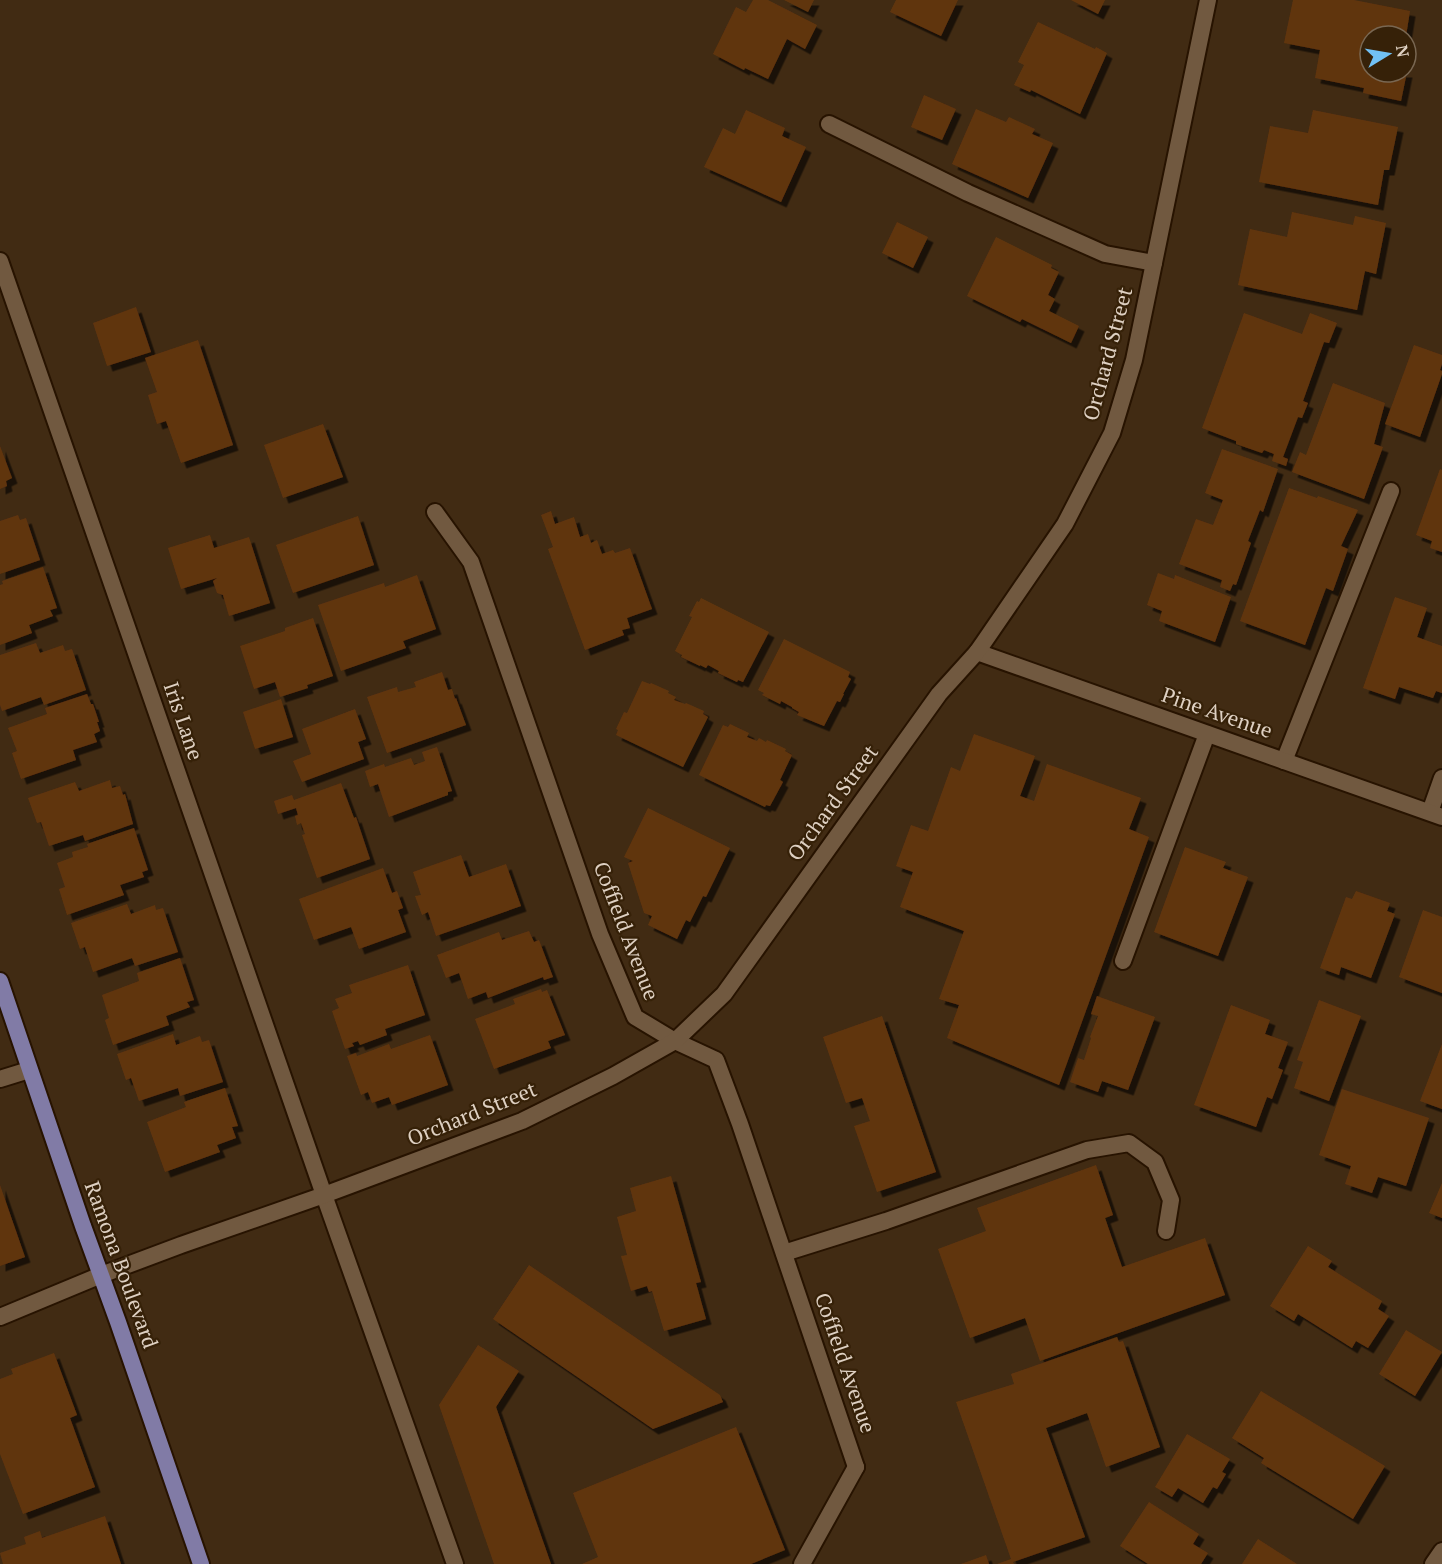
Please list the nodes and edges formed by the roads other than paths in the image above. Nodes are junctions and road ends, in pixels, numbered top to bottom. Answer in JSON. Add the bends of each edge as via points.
{"nodes":[{"id":1,"x":1208,"y":0,"type":"edge"},
{"id":2,"x":829,"y":124,"type":"dead end"},
{"id":3,"x":0,"y":261,"type":"edge"},
{"id":4,"x":1154,"y":263,"type":"junction"},
{"id":5,"x":1391,"y":491,"type":"dead end"},
{"id":6,"x":435,"y":512,"type":"dead end"},
{"id":7,"x":977,"y":652,"type":"junction"},
{"id":8,"x":1207,"y":734,"type":"junction"},
{"id":9,"x":1284,"y":761,"type":"junction"},
{"id":10,"x":1442,"y":778,"type":"edge"},
{"id":11,"x":1436,"y":815,"type":"edge"},
{"id":12,"x":1123,"y":961,"type":"dead end"},
{"id":13,"x":0,"y":981,"type":"edge"},
{"id":14,"x":675,"y":1041,"type":"junction"},
{"id":15,"x":29,"y":1070,"type":"junction"},
{"id":16,"x":0,"y":1079,"type":"edge"},
{"id":17,"x":324,"y":1195,"type":"junction"},
{"id":18,"x":1166,"y":1231,"type":"dead end"},
{"id":19,"x":784,"y":1253,"type":"junction"},
{"id":20,"x":101,"y":1275,"type":"junction"},
{"id":21,"x":0,"y":1317,"type":"edge"},
{"id":22,"x":1442,"y":1551,"type":"edge"},
{"id":23,"x":201,"y":1564,"type":"edge"},
{"id":24,"x":455,"y":1564,"type":"edge"},
{"id":25,"x":802,"y":1564,"type":"edge"},
{"id":26,"x":1433,"y":1564,"type":"edge"}],
"edges":[{"from":1,"to":4,"type":"street","name":"Orchard Street"},
{"from":2,"to":4,"type":"street","via":[[968,193],[1105,254]]},
{"from":3,"to":17,"type":"street","name":"Iris Lane"},
{"from":4,"to":7,"type":"street","name":"Orchard Street","via":[[1134,360],[1112,433],[1065,524]]},
{"from":5,"to":9,"type":"street"},
{"from":6,"to":14,"type":"street","name":"Coffield Avenue","via":[[471,562],[600,933],[635,1017]]},
{"from":7,"to":8,"type":"street","name":"Pine Avenue"},
{"from":7,"to":14,"type":"street","name":"Orchard Street","via":[[939,694],[724,994]]},
{"from":8,"to":9,"type":"street","name":"Pine Avenue"},
{"from":8,"to":12,"type":"street"},
{"from":9,"to":11,"type":"street","name":"Pine Avenue"},
{"from":10,"to":11,"type":"street"},
{"from":13,"to":15,"type":"main road","name":"Ramona Boulevard"},
{"from":14,"to":17,"type":"street","name":"Orchard Street","via":[[522,1121]]},
{"from":14,"to":19,"type":"street","name":"Coffield Avenue","via":[[716,1060]]},
{"from":15,"to":16,"type":"street"},
{"from":15,"to":20,"type":"main road","name":"Ramona Boulevard"},
{"from":17,"to":20,"type":"street","name":"Orchard Street"},
{"from":17,"to":24,"type":"street","name":"Iris Lane"},
{"from":18,"to":19,"type":"street","via":[[1171,1200],[1155,1162],[1130,1143],[1087,1150]]},
{"from":19,"to":25,"type":"street","name":"Coffield Avenue","via":[[856,1467]]},
{"from":20,"to":21,"type":"street","name":"Orchard Street"},
{"from":20,"to":23,"type":"main road","name":"Ramona Boulevard"},
{"from":22,"to":26,"type":"street"}]}
